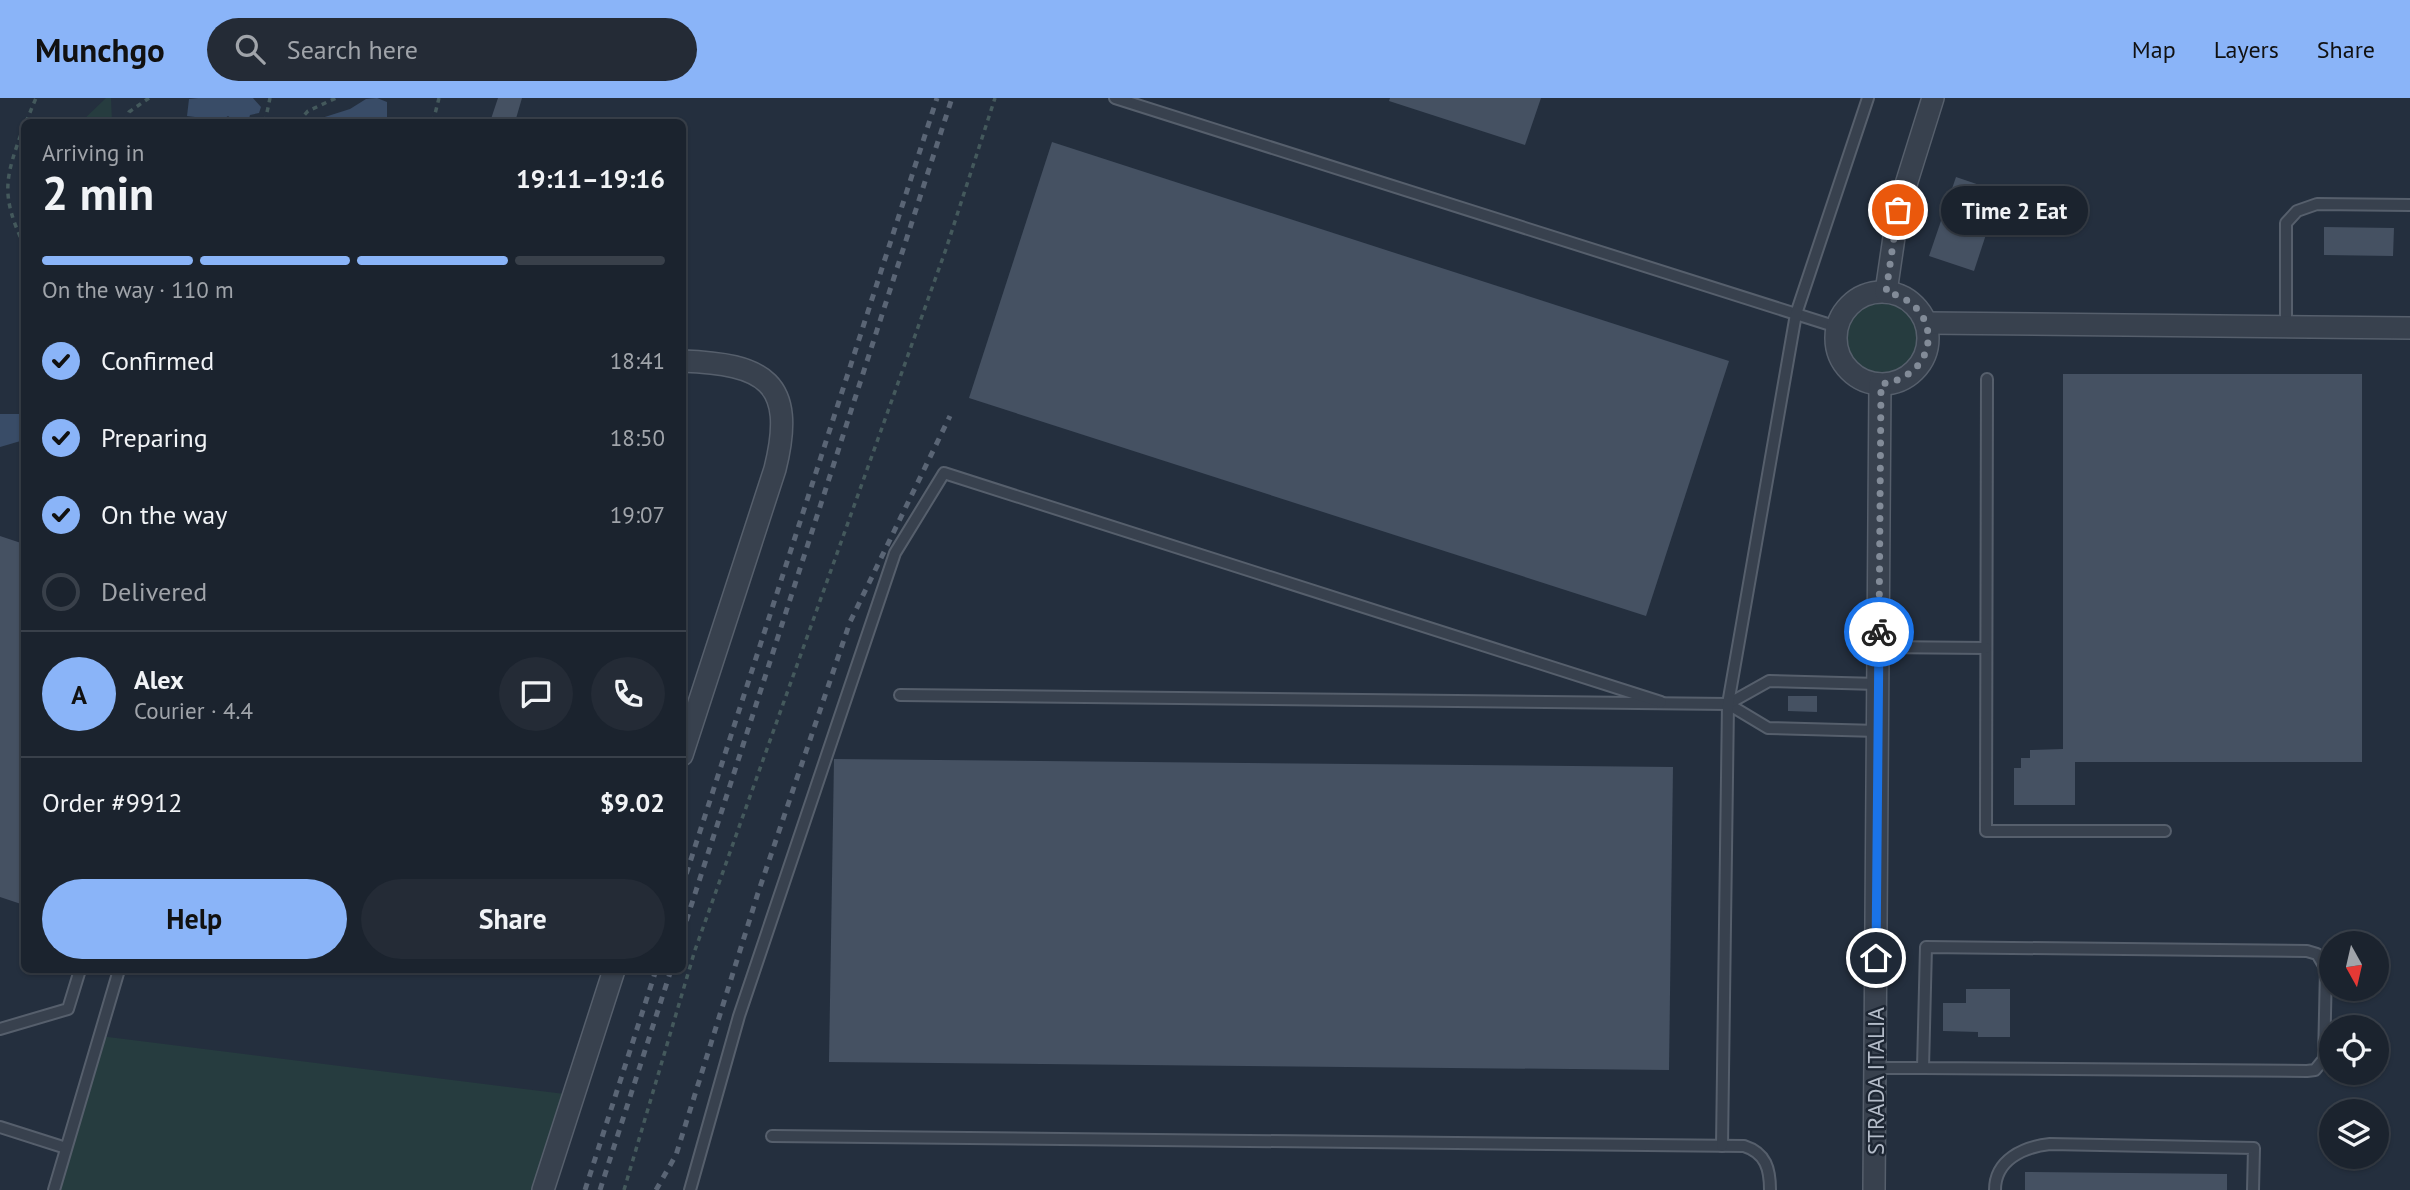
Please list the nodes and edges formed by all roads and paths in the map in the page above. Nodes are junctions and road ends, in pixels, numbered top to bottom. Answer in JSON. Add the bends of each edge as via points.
{"nodes":[{"id":1,"x":36,"y":98,"type":"edge"},
{"id":2,"x":149,"y":98,"type":"edge"},
{"id":3,"x":270,"y":98,"type":"edge"},
{"id":4,"x":336,"y":98,"type":"edge"},
{"id":5,"x":439,"y":98,"type":"edge"},
{"id":6,"x":995,"y":98,"type":"edge"},
{"id":7,"x":1115,"y":98,"type":"edge"},
{"id":8,"x":1868,"y":98,"type":"edge"},
{"id":9,"x":1933,"y":98,"type":"edge"},
{"id":10,"x":27,"y":119,"type":"edge"},
{"id":11,"x":127,"y":119,"type":"edge"},
{"id":12,"x":266,"y":119,"type":"edge"},
{"id":13,"x":301,"y":119,"type":"edge"},
{"id":14,"x":434,"y":119,"type":"edge"},
{"id":15,"x":21,"y":136,"type":"edge"},
{"id":16,"x":2410,"y":205,"type":"edge"},
{"id":17,"x":21,"y":238,"type":"edge"},
{"id":18,"x":1886,"y":292,"type":"junction"},
{"id":19,"x":1796,"y":314,"type":"junction"},
{"id":20,"x":1926,"y":323,"type":"junction"},
{"id":21,"x":1837,"y":327,"type":"junction"},
{"id":22,"x":2286,"y":327,"type":"junction"},
{"id":23,"x":2410,"y":328,"type":"edge"},
{"id":24,"x":686,"y":361,"type":"edge"},
{"id":25,"x":1987,"y":379,"type":"dead end"},
{"id":26,"x":1881,"y":384,"type":"junction"},
{"id":27,"x":1878,"y":647,"type":"junction"},
{"id":28,"x":1986,"y":648,"type":"junction"},
{"id":29,"x":1878,"y":684,"type":"junction"},
{"id":30,"x":900,"y":695,"type":"dead end"},
{"id":31,"x":1661,"y":702,"type":"junction"},
{"id":32,"x":1728,"y":704,"type":"junction"},
{"id":33,"x":1878,"y":731,"type":"junction"},
{"id":34,"x":686,"y":743,"type":"edge"},
{"id":35,"x":2165,"y":831,"type":"dead end"},
{"id":36,"x":79,"y":973,"type":"edge"},
{"id":37,"x":118,"y":973,"type":"edge"},
{"id":38,"x":613,"y":973,"type":"edge"},
{"id":39,"x":0,"y":1029,"type":"edge"},
{"id":40,"x":1875,"y":1068,"type":"junction"},
{"id":41,"x":1923,"y":1068,"type":"junction"},
{"id":42,"x":0,"y":1127,"type":"edge"},
{"id":43,"x":772,"y":1136,"type":"dead end"},
{"id":44,"x":1722,"y":1146,"type":"junction"},
{"id":45,"x":66,"y":1148,"type":"junction"},
{"id":46,"x":54,"y":1190,"type":"edge"},
{"id":47,"x":543,"y":1190,"type":"edge"},
{"id":48,"x":624,"y":1190,"type":"edge"},
{"id":49,"x":690,"y":1190,"type":"edge"},
{"id":50,"x":1770,"y":1190,"type":"edge"},
{"id":51,"x":1874,"y":1190,"type":"edge"},
{"id":52,"x":1995,"y":1190,"type":"edge"},
{"id":53,"x":2253,"y":1190,"type":"edge"}],
"edges":[{"from":1,"to":10,"type":"path"},
{"from":2,"to":11,"type":"path","via":[[128,112]]},
{"from":3,"to":12,"type":"path"},
{"from":4,"to":13,"type":"path"},
{"from":5,"to":14,"type":"path"},
{"from":6,"to":48,"type":"path","via":[[941,262],[695,950]]},
{"from":7,"to":19,"type":"lane"},
{"from":8,"to":19,"type":"lane"},
{"from":9,"to":18,"type":"street","via":[[1898,210]]},
{"from":15,"to":17,"type":"path","via":[[6,183],[11,216]]},
{"from":16,"to":22,"type":"lane","via":[[2316,204],[2297,211],[2286,223]]},
{"from":18,"to":20,"type":"street","via":[[1911,301]]},
{"from":18,"to":21,"type":"street","via":[[1873,292],[1850,304]]},
{"from":19,"to":21,"type":"lane"},
{"from":19,"to":32,"type":"lane"},
{"from":20,"to":22,"type":"street"},
{"from":20,"to":26,"type":"street","via":[[1927,348],[1915,370],[1905,378]]},
{"from":21,"to":26,"type":"street","via":[[1838,354],[1845,366],[1867,382]]},
{"from":22,"to":23,"type":"street"},
{"from":24,"to":34,"type":"street","via":[[727,365],[762,376],[778,398],[782,426],[775,469]]},
{"from":25,"to":28,"type":"lane"},
{"from":26,"to":27,"type":"street","name":"STRADA ITALIA"},
{"from":27,"to":28,"type":"lane"},
{"from":27,"to":29,"type":"street","name":"STRADA ITALIA"},
{"from":28,"to":35,"type":"lane","via":[[1986,831]]},
{"from":29,"to":32,"type":"lane","via":[[1769,681]]},
{"from":29,"to":33,"type":"street","name":"STRADA ITALIA"},
{"from":30,"to":31,"type":"lane"},
{"from":31,"to":32,"type":"lane"},
{"from":31,"to":49,"type":"lane","via":[[944,473],[895,553],[739,1016]]},
{"from":32,"to":33,"type":"lane","via":[[1768,728]]},
{"from":32,"to":44,"type":"lane"},
{"from":33,"to":40,"type":"street","name":"STRADA ITALIA"},
{"from":36,"to":39,"type":"lane","via":[[68,1009]]},
{"from":37,"to":45,"type":"lane"},
{"from":38,"to":47,"type":"street"},
{"from":40,"to":41,"type":"lane"},
{"from":40,"to":51,"type":"street","name":"STRADA ITALIA"},
{"from":41,"to":41,"type":"lane","via":[[1926,947],[2306,951],[2317,954],[2326,969],[2324,1059],[2315,1070]]},
{"from":42,"to":45,"type":"lane"},
{"from":43,"to":44,"type":"lane"},
{"from":44,"to":50,"type":"lane","via":[[1744,1146],[1763,1157]]},
{"from":45,"to":46,"type":"lane"},
{"from":52,"to":53,"type":"lane","via":[[1995,1179],[2009,1159],[2050,1144],[2254,1148]]}]}
